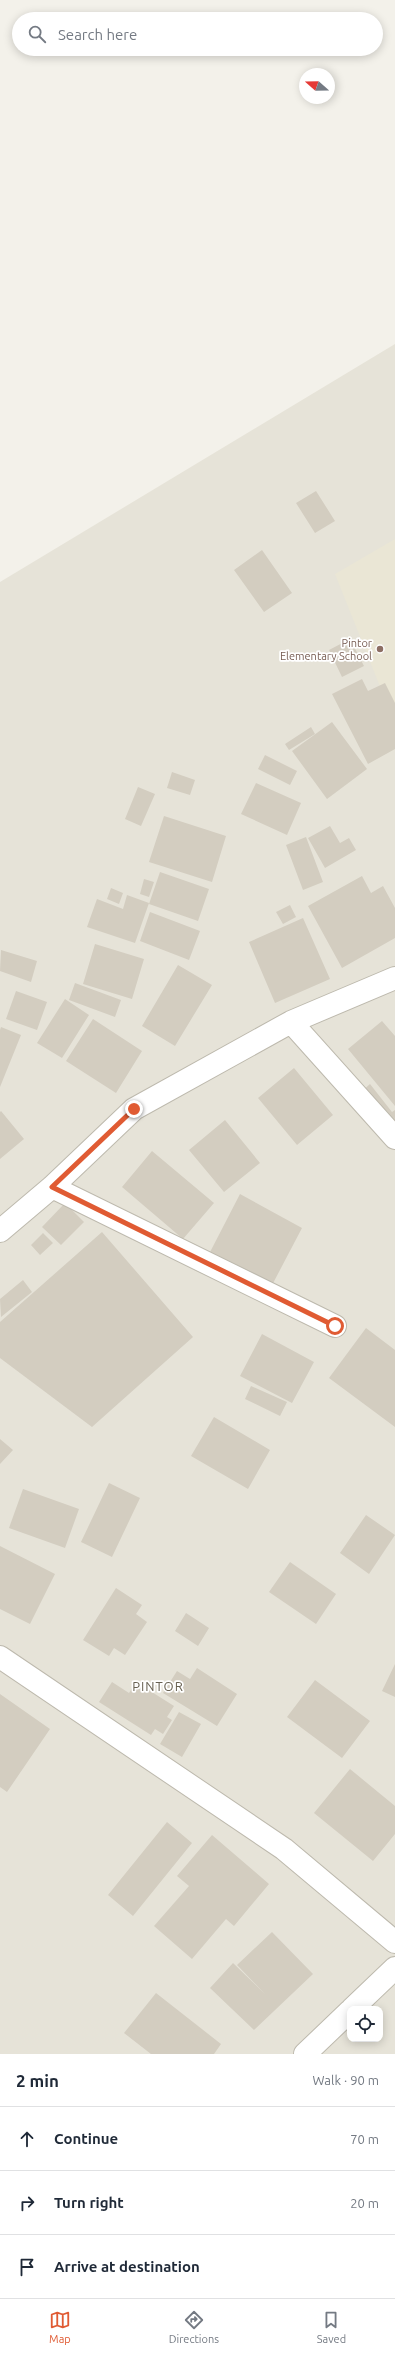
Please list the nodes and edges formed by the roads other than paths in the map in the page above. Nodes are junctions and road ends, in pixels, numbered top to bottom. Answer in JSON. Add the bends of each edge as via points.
{"nodes":[{"id":1,"x":395,"y":978,"type":"edge"},
{"id":2,"x":291,"y":1022,"type":"junction"},
{"id":3,"x":395,"y":1138,"type":"edge"},
{"id":4,"x":52,"y":1187,"type":"junction"},
{"id":5,"x":0,"y":1232,"type":"edge"},
{"id":6,"x":335,"y":1326,"type":"dead end"},
{"id":7,"x":0,"y":1657,"type":"edge"},
{"id":8,"x":395,"y":1942,"type":"edge"},
{"id":9,"x":395,"y":1968,"type":"edge"},
{"id":10,"x":355,"y":2006,"type":"edge"},
{"id":11,"x":347,"y":2014,"type":"edge"},
{"id":12,"x":305,"y":2054,"type":"edge"}],
"edges":[{"from":1,"to":2,"type":"street"},
{"from":2,"to":3,"type":"street"},
{"from":2,"to":4,"type":"street","via":[[134,1109]]},
{"from":4,"to":5,"type":"street"},
{"from":4,"to":6,"type":"street"},
{"from":7,"to":8,"type":"street","via":[[284,1849]]},
{"from":9,"to":10,"type":"street"},
{"from":11,"to":12,"type":"street"}]}
